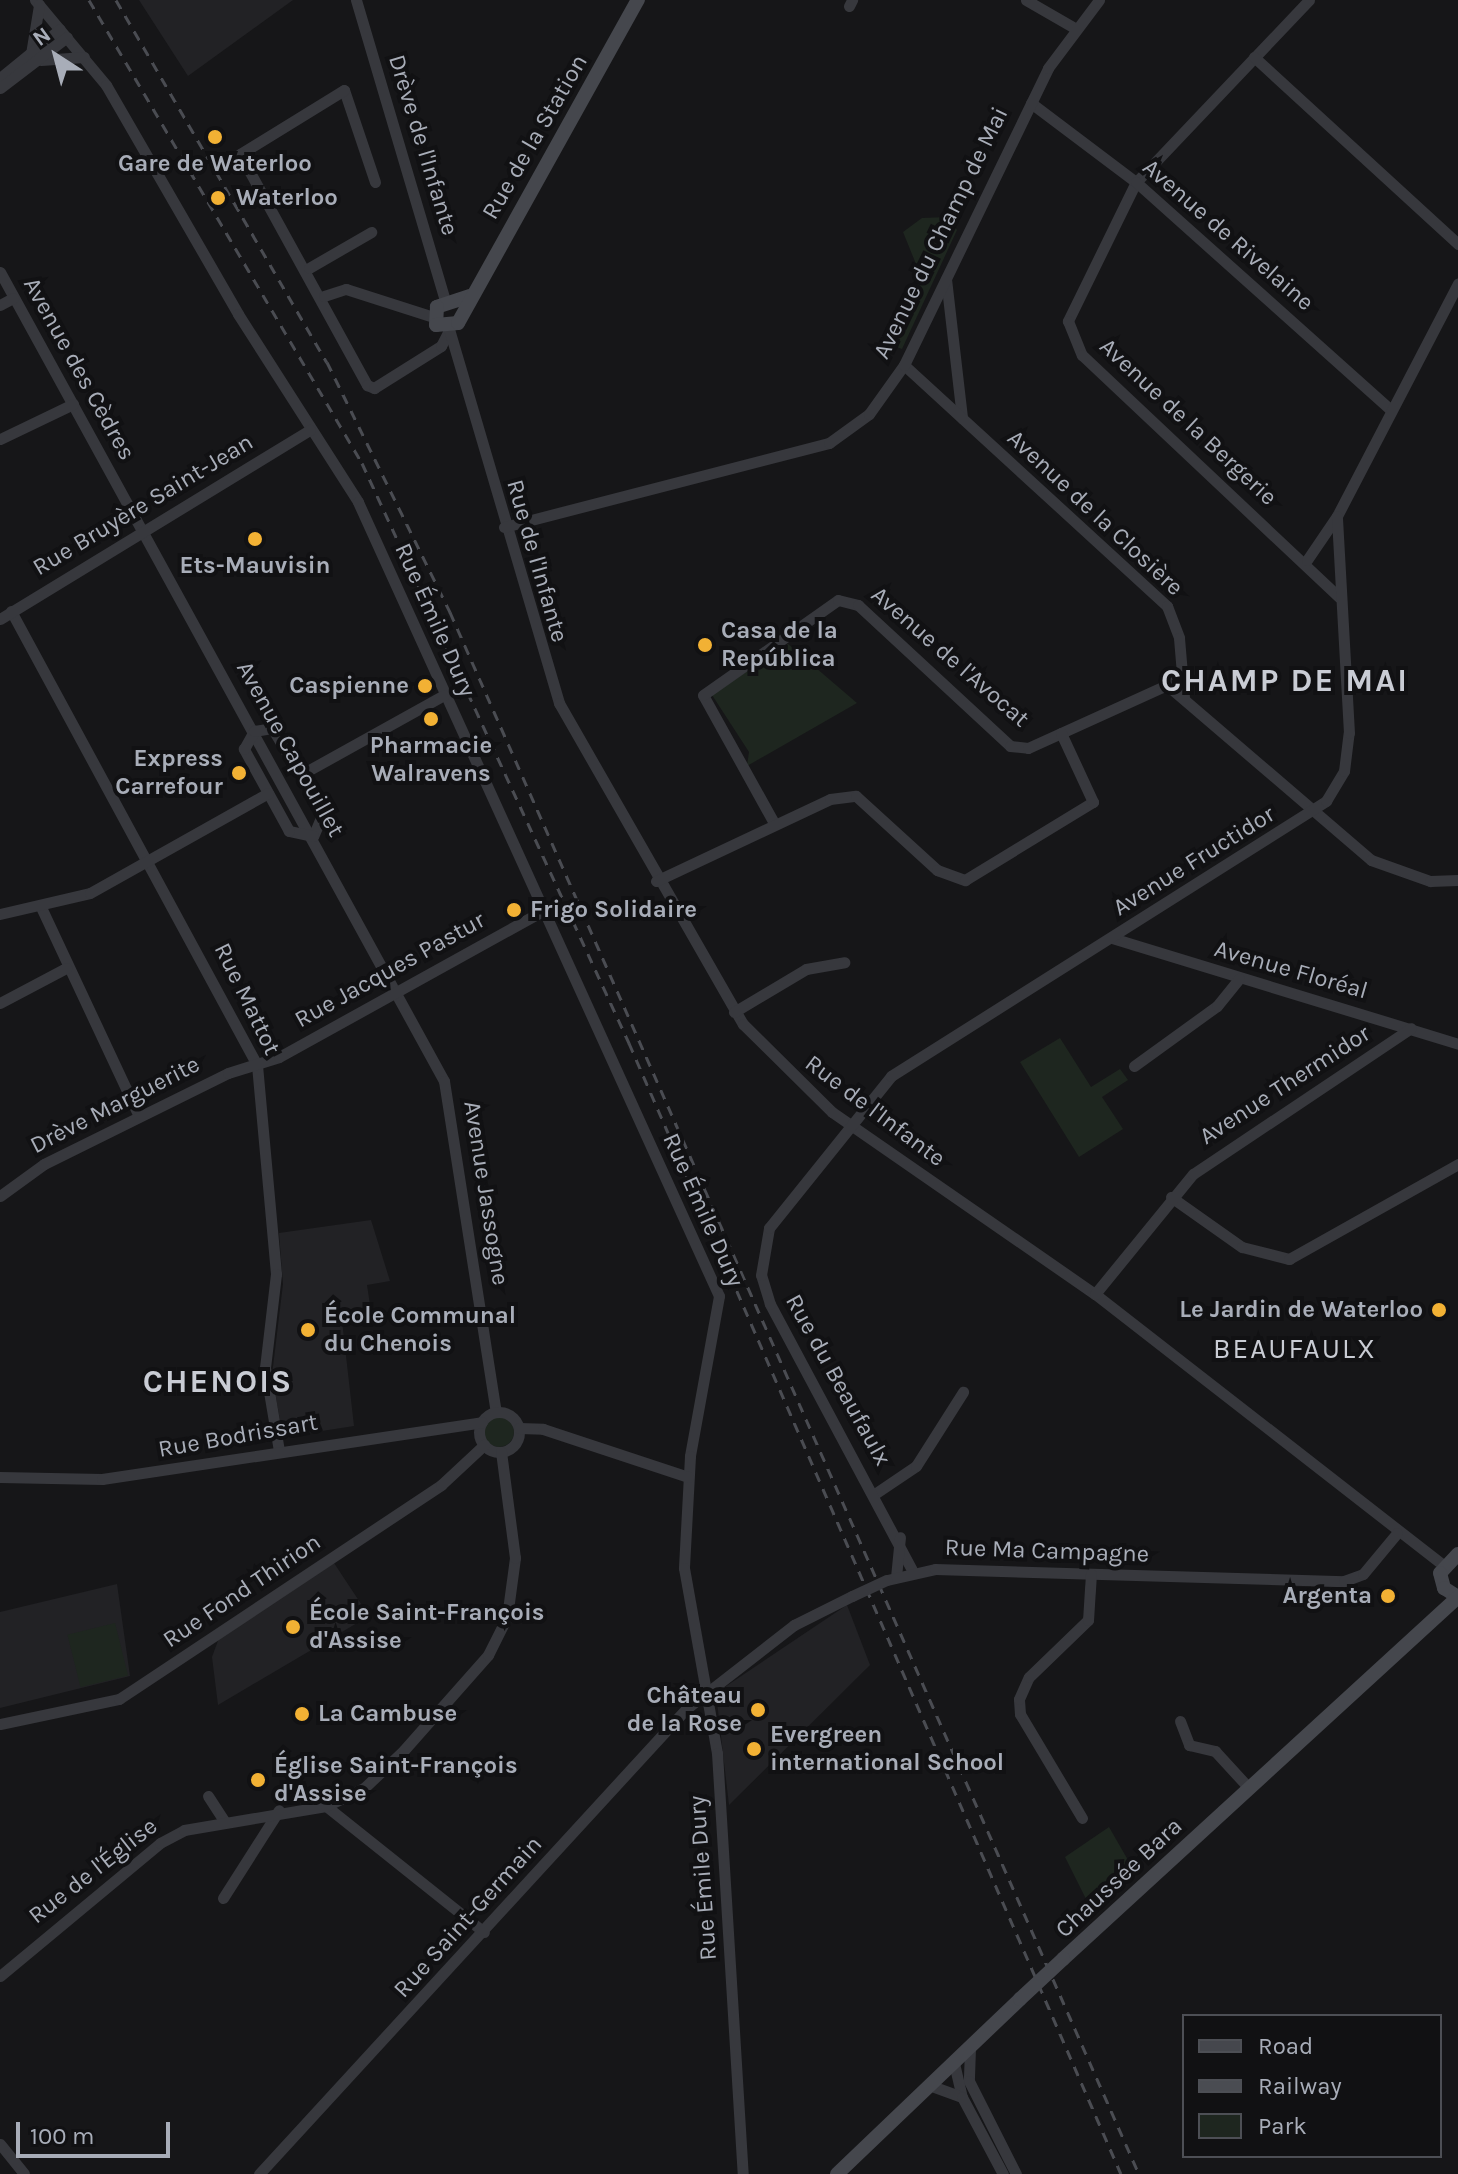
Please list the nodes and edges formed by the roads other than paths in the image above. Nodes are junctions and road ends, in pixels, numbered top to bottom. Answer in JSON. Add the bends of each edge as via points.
{"nodes":[{"id":1,"x":356,"y":0,"type":"edge"},
{"id":2,"x":638,"y":0,"type":"edge"},
{"id":3,"x":1026,"y":0,"type":"edge"},
{"id":4,"x":1099,"y":0,"type":"edge"},
{"id":5,"x":1309,"y":0,"type":"edge"},
{"id":6,"x":37,"y":2,"type":"edge"},
{"id":7,"x":1073,"y":27,"type":"junction"},
{"id":8,"x":64,"y":33,"type":"junction"},
{"id":9,"x":84,"y":57,"type":"junction"},
{"id":10,"x":1254,"y":57,"type":"junction"},
{"id":11,"x":34,"y":58,"type":"junction"},
{"id":12,"x":0,"y":78,"type":"edge"},
{"id":13,"x":0,"y":88,"type":"edge"},
{"id":14,"x":1031,"y":103,"type":"junction"},
{"id":15,"x":375,"y":182,"type":"dead end"},
{"id":16,"x":1136,"y":182,"type":"junction"},
{"id":17,"x":371,"y":232,"type":"dead end"},
{"id":18,"x":1454,"y":233,"type":"edge"},
{"id":19,"x":1458,"y":244,"type":"edge"},
{"id":20,"x":309,"y":268,"type":"junction"},
{"id":21,"x":0,"y":272,"type":"edge"},
{"id":22,"x":946,"y":279,"type":"junction"},
{"id":23,"x":1458,"y":284,"type":"edge"},
{"id":24,"x":324,"y":296,"type":"junction"},
{"id":25,"x":470,"y":296,"type":"junction"},
{"id":26,"x":13,"y":298,"type":"junction"},
{"id":27,"x":446,"y":303,"type":"junction"},
{"id":28,"x":0,"y":305,"type":"edge"},
{"id":29,"x":433,"y":317,"type":"junction"},
{"id":30,"x":460,"y":318,"type":"junction"},
{"id":31,"x":449,"y":329,"type":"junction"},
{"id":32,"x":904,"y":365,"type":"junction"},
{"id":33,"x":73,"y":404,"type":"junction"},
{"id":34,"x":1390,"y":409,"type":"junction"},
{"id":35,"x":962,"y":418,"type":"junction"},
{"id":36,"x":310,"y":430,"type":"junction"},
{"id":37,"x":0,"y":439,"type":"edge"},
{"id":38,"x":1337,"y":516,"type":"junction"},
{"id":39,"x":504,"y":527,"type":"junction"},
{"id":40,"x":144,"y":530,"type":"junction"},
{"id":41,"x":1307,"y":560,"type":"junction"},
{"id":42,"x":1339,"y":597,"type":"junction"},
{"id":43,"x":11,"y":611,"type":"junction"},
{"id":44,"x":0,"y":619,"type":"edge"},
{"id":45,"x":1182,"y":671,"type":"junction"},
{"id":46,"x":1167,"y":685,"type":"junction"},
{"id":47,"x":444,"y":695,"type":"junction"},
{"id":48,"x":1184,"y":698,"type":"junction"},
{"id":49,"x":254,"y":731,"type":"junction"},
{"id":50,"x":1061,"y":733,"type":"junction"},
{"id":51,"x":302,"y":774,"type":"junction"},
{"id":52,"x":268,"y":793,"type":"junction"},
{"id":53,"x":1314,"y":812,"type":"junction"},
{"id":54,"x":774,"y":823,"type":"junction"},
{"id":55,"x":313,"y":836,"type":"junction"},
{"id":56,"x":148,"y":860,"type":"junction"},
{"id":57,"x":1458,"y":880,"type":"edge"},
{"id":58,"x":656,"y":881,"type":"junction"},
{"id":59,"x":40,"y":905,"type":"junction"},
{"id":60,"x":542,"y":911,"type":"junction"},
{"id":61,"x":0,"y":914,"type":"edge"},
{"id":62,"x":1112,"y":938,"type":"junction"},
{"id":63,"x":844,"y":962,"type":"dead end"},
{"id":64,"x":66,"y":968,"type":"junction"},
{"id":65,"x":1239,"y":979,"type":"junction"},
{"id":66,"x":397,"y":991,"type":"junction"},
{"id":67,"x":0,"y":1003,"type":"edge"},
{"id":68,"x":734,"y":1012,"type":"junction"},
{"id":69,"x":1411,"y":1028,"type":"junction"},
{"id":70,"x":1458,"y":1044,"type":"edge"},
{"id":71,"x":257,"y":1065,"type":"junction"},
{"id":72,"x":1134,"y":1066,"type":"dead end"},
{"id":73,"x":139,"y":1116,"type":"junction"},
{"id":74,"x":850,"y":1125,"type":"junction"},
{"id":75,"x":1458,"y":1164,"type":"edge"},
{"id":76,"x":1,"y":1191,"type":"edge"},
{"id":77,"x":1171,"y":1197,"type":"junction"},
{"id":78,"x":1095,"y":1294,"type":"junction"},
{"id":79,"x":963,"y":1392,"type":"dead end"},
{"id":80,"x":496,"y":1412,"type":"junction"},
{"id":81,"x":482,"y":1422,"type":"junction"},
{"id":82,"x":519,"y":1428,"type":"junction"},
{"id":83,"x":484,"y":1445,"type":"junction"},
{"id":84,"x":279,"y":1451,"type":"junction"},
{"id":85,"x":501,"y":1452,"type":"junction"},
{"id":86,"x":0,"y":1477,"type":"edge"},
{"id":87,"x":688,"y":1477,"type":"junction"},
{"id":88,"x":876,"y":1493,"type":"junction"},
{"id":89,"x":1397,"y":1533,"type":"junction"},
{"id":90,"x":900,"y":1536,"type":"junction"},
{"id":91,"x":1458,"y":1554,"type":"edge"},
{"id":92,"x":1443,"y":1565,"type":"junction"},
{"id":93,"x":912,"y":1570,"type":"junction"},
{"id":94,"x":1091,"y":1574,"type":"junction"},
{"id":95,"x":892,"y":1578,"type":"junction"},
{"id":96,"x":1444,"y":1588,"type":"junction"},
{"id":97,"x":1458,"y":1597,"type":"edge"},
{"id":98,"x":1433,"y":1616,"type":"junction"},
{"id":99,"x":708,"y":1688,"type":"junction"},
{"id":100,"x":1180,"y":1721,"type":"dead end"},
{"id":101,"x":0,"y":1724,"type":"edge"},
{"id":102,"x":1248,"y":1787,"type":"junction"},
{"id":103,"x":208,"y":1796,"type":"dead end"},
{"id":104,"x":326,"y":1806,"type":"junction"},
{"id":105,"x":279,"y":1810,"type":"junction"},
{"id":106,"x":1082,"y":1818,"type":"dead end"},
{"id":107,"x":225,"y":1822,"type":"junction"},
{"id":108,"x":223,"y":1898,"type":"dead end"},
{"id":109,"x":484,"y":1932,"type":"junction"},
{"id":110,"x":0,"y":1976,"type":"edge"},
{"id":111,"x":970,"y":2048,"type":"junction"},
{"id":112,"x":954,"y":2063,"type":"junction"},
{"id":113,"x":929,"y":2085,"type":"junction"},
{"id":114,"x":962,"y":2097,"type":"junction"},
{"id":115,"x":0,"y":2144,"type":"edge"},
{"id":116,"x":844,"y":2171,"type":"edge"},
{"id":117,"x":24,"y":2174,"type":"edge"},
{"id":118,"x":259,"y":2174,"type":"edge"},
{"id":119,"x":743,"y":2174,"type":"edge"},
{"id":120,"x":1003,"y":2174,"type":"edge"},
{"id":121,"x":1016,"y":2174,"type":"edge"}],
"edges":[{"from":1,"to":27,"type":"street","name":"Drève de l'Infante"},
{"from":2,"to":25,"type":"main road","name":"Rue de la Station"},
{"from":3,"to":7,"type":"street"},
{"from":4,"to":7,"type":"street","name":"Avenue du Champ de Mai"},
{"from":5,"to":10,"type":"street","name":"Avenue de la Bergerie"},
{"from":6,"to":8,"type":"street","name":"Rue Émile Dury"},
{"from":6,"to":11,"type":"street"},
{"from":7,"to":14,"type":"street","name":"Avenue du Champ de Mai"},
{"from":8,"to":9,"type":"street","name":"Rue Émile Dury"},
{"from":8,"to":11,"type":"street"},
{"from":9,"to":11,"type":"street"},
{"from":9,"to":36,"type":"street","name":"Rue Émile Dury"},
{"from":10,"to":16,"type":"street","name":"Avenue de la Bergerie"},
{"from":10,"to":18,"type":"street","via":[[1423,218]]},
{"from":11,"to":12,"type":"street"},
{"from":11,"to":13,"type":"street"},
{"from":14,"to":16,"type":"street","name":"Avenue de Rivelaine"},
{"from":14,"to":22,"type":"street","name":"Avenue du Champ de Mai"},
{"from":15,"to":20,"type":"street","via":[[344,90],[240,154]]},
{"from":16,"to":34,"type":"street","name":"Avenue de Rivelaine"},
{"from":16,"to":41,"type":"street","name":"Avenue de la Bergerie","via":[[1073,308],[1073,344]]},
{"from":17,"to":20,"type":"street"},
{"from":18,"to":19,"type":"street"},
{"from":20,"to":24,"type":"street"},
{"from":21,"to":26,"type":"street","name":"Avenue des Cèdres"},
{"from":22,"to":32,"type":"street","name":"Avenue du Champ de Mai"},
{"from":22,"to":35,"type":"street"},
{"from":23,"to":34,"type":"street","name":"Avenue Fructidor"},
{"from":24,"to":29,"type":"street","via":[[346,289]]},
{"from":24,"to":31,"type":"street","via":[[325,314],[374,388],[441,346]]},
{"from":25,"to":27,"type":"main road"},
{"from":25,"to":30,"type":"main road","name":"Rue de la Station"},
{"from":26,"to":28,"type":"street"},
{"from":26,"to":33,"type":"street","name":"Avenue des Cèdres"},
{"from":27,"to":29,"type":"main road"},
{"from":27,"to":30,"type":"main road"},
{"from":29,"to":31,"type":"main road"},
{"from":30,"to":31,"type":"main road"},
{"from":31,"to":39,"type":"street","name":"Rue de l'Infante"},
{"from":32,"to":35,"type":"street","name":"Avenue de la Closière"},
{"from":32,"to":39,"type":"street","name":"Avenue du Champ de Mai","via":[[869,414],[829,443]]},
{"from":33,"to":37,"type":"street"},
{"from":33,"to":40,"type":"street","name":"Avenue des Cèdres"},
{"from":34,"to":38,"type":"street","name":"Avenue Fructidor"},
{"from":35,"to":45,"type":"street","name":"Avenue de la Closière","via":[[1167,606]]},
{"from":36,"to":40,"type":"street","name":"Rue Bruyère Saint-Jean"},
{"from":36,"to":47,"type":"street","name":"Rue Émile Dury","via":[[358,502]]},
{"from":38,"to":41,"type":"street","name":"Avenue Fructidor"},
{"from":38,"to":42,"type":"street","name":"Avenue Fructidor"},
{"from":39,"to":58,"type":"street","name":"Rue de l'Infante","via":[[559,703]]},
{"from":40,"to":43,"type":"street","name":"Rue Bruyère Saint-Jean"},
{"from":40,"to":49,"type":"street","name":"Avenue Capouillet"},
{"from":41,"to":42,"type":"street","name":"Avenue de la Bergerie"},
{"from":42,"to":53,"type":"street","name":"Avenue Fructidor","via":[[1348,752],[1337,786]]},
{"from":43,"to":44,"type":"street","name":"Rue Bruyère Saint-Jean"},
{"from":43,"to":56,"type":"street","name":"Rue Mattot"},
{"from":45,"to":46,"type":"street","name":"Avenue de l'Avocat"},
{"from":45,"to":48,"type":"street","name":"Avenue de la Closière"},
{"from":46,"to":48,"type":"street"},
{"from":46,"to":50,"type":"street","name":"Avenue de l'Avocat"},
{"from":47,"to":51,"type":"street"},
{"from":47,"to":60,"type":"street","name":"Rue Émile Dury"},
{"from":48,"to":53,"type":"street"},
{"from":49,"to":51,"type":"street","via":[[280,735]]},
{"from":49,"to":52,"type":"street","via":[[244,749]]},
{"from":49,"to":55,"type":"street","name":"Avenue Capouillet"},
{"from":50,"to":54,"type":"street","via":[[1093,802],[965,880],[937,870],[856,796],[836,797]]},
{"from":50,"to":54,"type":"street","name":"Avenue de l'Avocat","via":[[1028,748],[1010,746],[858,605],[838,600],[703,695]]},
{"from":51,"to":55,"type":"street","via":[[323,813]]},
{"from":52,"to":55,"type":"street","via":[[289,831]]},
{"from":52,"to":56,"type":"street"},
{"from":53,"to":57,"type":"street","via":[[1371,860],[1430,881]]},
{"from":53,"to":62,"type":"street","name":"Avenue Fructidor"},
{"from":54,"to":58,"type":"street"},
{"from":55,"to":66,"type":"street","name":"Avenue Capouillet"},
{"from":56,"to":59,"type":"street","via":[[90,893]]},
{"from":56,"to":71,"type":"street","name":"Rue Mattot"},
{"from":58,"to":68,"type":"street","name":"Rue de l'Infante"},
{"from":59,"to":61,"type":"street"},
{"from":59,"to":64,"type":"street"},
{"from":60,"to":66,"type":"street","name":"Rue Jacques Pastur"},
{"from":60,"to":87,"type":"street","name":"Rue Émile Dury","via":[[719,1296]]},
{"from":62,"to":65,"type":"street","name":"Avenue Floréal"},
{"from":62,"to":74,"type":"street","name":"Avenue Fructidor","via":[[891,1076]]},
{"from":63,"to":68,"type":"street","via":[[806,969]]},
{"from":64,"to":67,"type":"street"},
{"from":64,"to":73,"type":"street"},
{"from":65,"to":69,"type":"street","name":"Avenue Floréal"},
{"from":65,"to":72,"type":"street","via":[[1217,1006]]},
{"from":66,"to":71,"type":"street","name":"Rue Jacques Pastur"},
{"from":66,"to":80,"type":"street","name":"Avenue Jassogne","via":[[437,1063],[453,1112]]},
{"from":68,"to":74,"type":"street","name":"Rue de l'Infante","via":[[801,1086]]},
{"from":69,"to":70,"type":"street","name":"Avenue Floréal"},
{"from":69,"to":77,"type":"street","name":"Avenue Thermidor","via":[[1237,1139]]},
{"from":71,"to":73,"type":"street","name":"Drève Marguerite"},
{"from":71,"to":84,"type":"street","name":"Rue Mattot","via":[[276,1274],[265,1368]]},
{"from":73,"to":76,"type":"street","name":"Drève Marguerite"},
{"from":74,"to":78,"type":"street","name":"Rue de l'Infante"},
{"from":74,"to":88,"type":"street","name":"Rue du Beaufaulx","via":[[779,1210],[761,1275]]},
{"from":75,"to":77,"type":"street","via":[[1289,1259],[1242,1247]]},
{"from":77,"to":78,"type":"street","name":"Avenue Thermidor"},
{"from":78,"to":89,"type":"street","name":"Rue de l'Infante"},
{"from":79,"to":88,"type":"street","via":[[916,1466]]},
{"from":80,"to":81,"type":"street"},
{"from":80,"to":82,"type":"street"},
{"from":81,"to":83,"type":"street"},
{"from":81,"to":84,"type":"street","name":"Rue Bodrissart"},
{"from":82,"to":85,"type":"street","via":[[514,1445]]},
{"from":82,"to":87,"type":"street","via":[[543,1429]]},
{"from":83,"to":85,"type":"street"},
{"from":83,"to":101,"type":"street","name":"Rue Fond Thirion","via":[[441,1485],[119,1699]]},
{"from":84,"to":86,"type":"street","name":"Rue Bodrissart","via":[[102,1479]]},
{"from":85,"to":104,"type":"street","via":[[515,1580],[500,1635],[385,1769]]},
{"from":87,"to":99,"type":"street","name":"Rue Émile Dury","via":[[684,1568]]},
{"from":88,"to":90,"type":"street","name":"Rue du Beaufaulx"},
{"from":89,"to":92,"type":"street","name":"Rue de l'Infante"},
{"from":89,"to":94,"type":"street","name":"Rue Ma Campagne","via":[[1363,1574],[1344,1581]]},
{"from":90,"to":93,"type":"street","name":"Rue du Beaufaulx"},
{"from":90,"to":95,"type":"street"},
{"from":91,"to":92,"type":"main road"},
{"from":92,"to":96,"type":"main road"},
{"from":93,"to":94,"type":"street","name":"Rue Ma Campagne"},
{"from":93,"to":95,"type":"street","name":"Rue Ma Campagne"},
{"from":94,"to":106,"type":"street","via":[[1088,1620],[1029,1677],[1019,1699],[1020,1714]]},
{"from":95,"to":99,"type":"street","name":"Rue Ma Campagne","bridge":true,"via":[[794,1625]]},
{"from":96,"to":97,"type":"main road"},
{"from":96,"to":98,"type":"main road","name":"Chaussée Bara"},
{"from":97,"to":98,"type":"main road","name":"Chaussée Bara"},
{"from":98,"to":102,"type":"main road","name":"Chaussée Bara"},
{"from":99,"to":109,"type":"street","name":"Rue Saint-Germain"},
{"from":99,"to":119,"type":"street","name":"Rue Émile Dury"},
{"from":100,"to":102,"type":"street","via":[[1189,1745],[1215,1751]]},
{"from":102,"to":111,"type":"main road","name":"Chaussée Bara","bridge":true},
{"from":103,"to":107,"type":"street"},
{"from":104,"to":105,"type":"street","name":"Rue de l'Église"},
{"from":104,"to":109,"type":"street"},
{"from":105,"to":107,"type":"street","name":"Rue de l'Église"},
{"from":105,"to":108,"type":"street"},
{"from":107,"to":110,"type":"street","name":"Rue de l'Église","via":[[160,1843]]},
{"from":109,"to":118,"type":"street","name":"Rue Saint-Germain"},
{"from":111,"to":112,"type":"main road","name":"Chaussée Bara"},
{"from":111,"to":121,"type":"street","via":[[969,2081]]},
{"from":112,"to":113,"type":"main road","name":"Chaussée Bara"},
{"from":112,"to":114,"type":"street"},
{"from":113,"to":114,"type":"street"},
{"from":113,"to":116,"type":"main road","name":"Chaussée Bara"},
{"from":114,"to":120,"type":"street"},
{"from":115,"to":117,"type":"street"}]}
